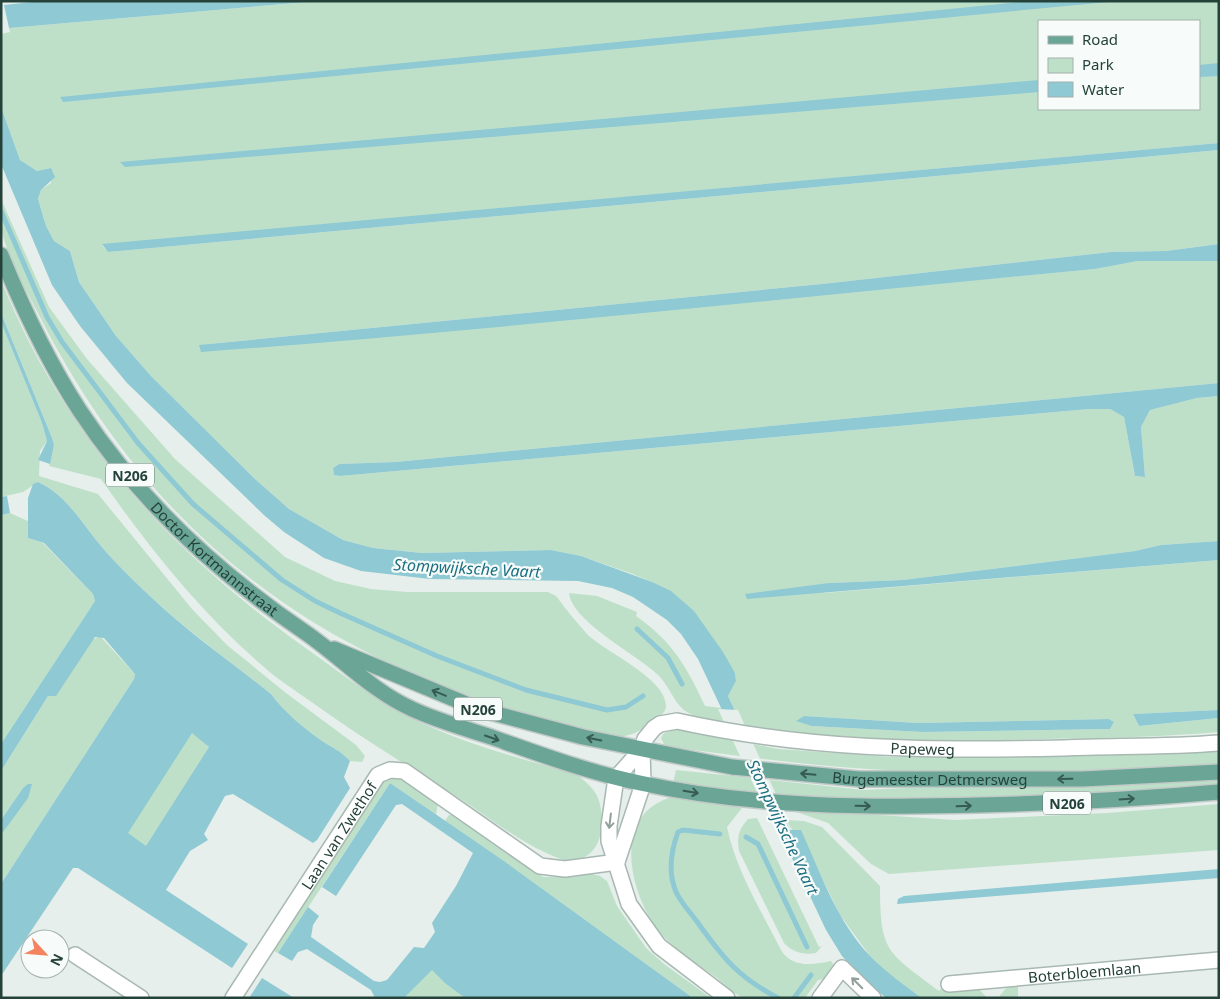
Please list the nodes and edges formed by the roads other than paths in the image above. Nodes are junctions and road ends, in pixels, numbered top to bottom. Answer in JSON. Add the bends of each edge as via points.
{"nodes":[{"id":1,"x":1,"y":255,"type":"edge"},
{"id":2,"x":321,"y":644,"type":"junction"},
{"id":3,"x":1219,"y":743,"type":"edge"},
{"id":4,"x":642,"y":749,"type":"junction"},
{"id":5,"x":1219,"y":772,"type":"edge"},
{"id":6,"x":616,"y":778,"type":"junction"},
{"id":7,"x":643,"y":784,"type":"junction"},
{"id":8,"x":1219,"y":792,"type":"edge"},
{"id":9,"x":617,"y":862,"type":"junction"},
{"id":10,"x":75,"y":955,"type":"dead end"},
{"id":11,"x":1219,"y":960,"type":"edge"},
{"id":12,"x":949,"y":984,"type":"dead end"},
{"id":13,"x":141,"y":998,"type":"edge"},
{"id":14,"x":233,"y":998,"type":"edge"},
{"id":15,"x":727,"y":998,"type":"edge"},
{"id":16,"x":820,"y":998,"type":"edge"},
{"id":17,"x":873,"y":998,"type":"edge"}],
"edges":[{"from":1,"to":2,"type":"main road","name":"Doctor Kortmannstraat","number":"N206","via":[[50,360],[80,411],[117,461],[169,519],[205,553],[250,592]]},
{"from":4,"to":2,"type":"main road","name":"Doctor Kortmannstraat","number":"N206","one_way":true,"via":[[478,709]]},
{"from":2,"to":6,"type":"main road","name":"Doctor Kortmannstraat","number":"N206","one_way":true,"via":[[368,683],[412,709]]},
{"from":3,"to":4,"type":"street","name":"Papeweg","via":[[987,750],[880,748],[749,736],[677,721],[660,724],[649,733]]},
{"from":5,"to":4,"type":"main road","name":"Burgemeester Detmersweg","number":"N206","one_way":true,"via":[[1083,778],[859,779],[732,767]]},
{"from":4,"to":6,"type":"street"},
{"from":4,"to":7,"type":"street"},
{"from":6,"to":7,"type":"main road","name":"Doctor Kortmannstraat","number":"N206"},
{"from":6,"to":9,"type":"street","one_way":true,"via":[[609,841]]},
{"from":7,"to":8,"type":"main road","name":"Burgemeester Detmersweg","number":"N206","one_way":true,"via":[[780,803],[916,807],[1079,803]]},
{"from":7,"to":9,"type":"street"},
{"from":9,"to":14,"type":"street","name":"Laan van Zwethof","via":[[565,869],[540,866],[404,771],[390,770],[378,775]]},
{"from":9,"to":15,"type":"street","via":[[630,904],[659,946]]},
{"from":10,"to":13,"type":"street"},
{"from":11,"to":12,"type":"street","name":"Boterbloemlaan"},
{"from":17,"to":16,"type":"street","one_way":true,"via":[[842,968]]}]}
